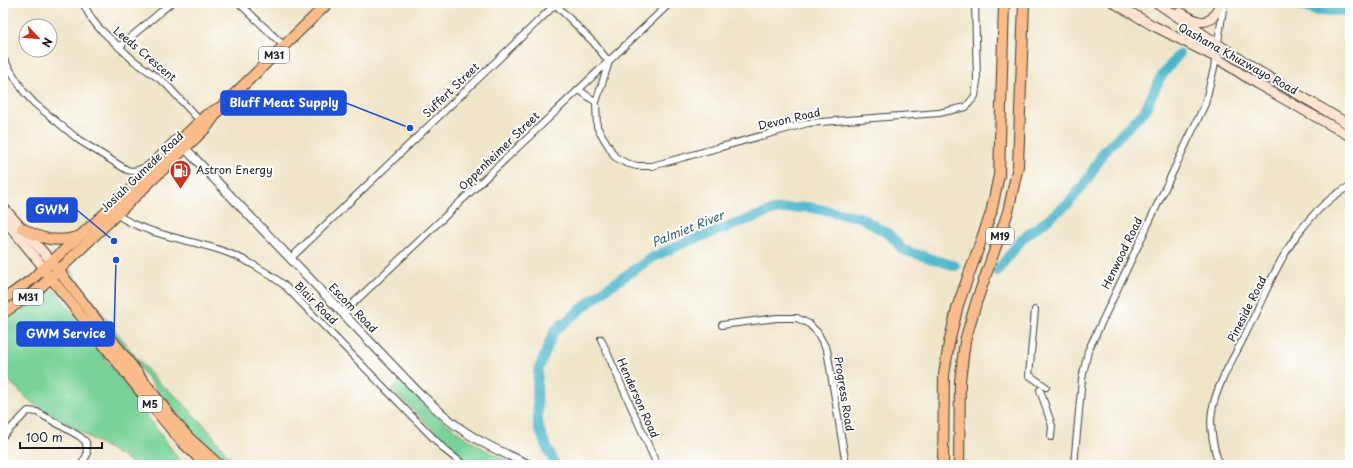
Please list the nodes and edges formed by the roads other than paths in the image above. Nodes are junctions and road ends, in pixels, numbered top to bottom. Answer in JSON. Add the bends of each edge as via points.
{"nodes":[{"id":1,"x":83,"y":3,"type":"edge"},
{"id":2,"x":171,"y":3,"type":"edge"},
{"id":3,"x":239,"y":3,"type":"edge"},
{"id":4,"x":328,"y":3,"type":"edge"},
{"id":5,"x":555,"y":3,"type":"edge"},
{"id":6,"x":670,"y":3,"type":"edge"},
{"id":7,"x":975,"y":3,"type":"edge"},
{"id":8,"x":999,"y":3,"type":"edge"},
{"id":9,"x":1004,"y":3,"type":"edge"},
{"id":10,"x":1024,"y":3,"type":"edge"},
{"id":11,"x":1114,"y":3,"type":"edge"},
{"id":12,"x":1182,"y":3,"type":"edge"},
{"id":13,"x":1189,"y":3,"type":"edge"},
{"id":14,"x":1223,"y":3,"type":"edge"},
{"id":15,"x":1161,"y":5,"type":"edge"},
{"id":16,"x":1217,"y":44,"type":"junction"},
{"id":17,"x":284,"y":46,"type":"junction"},
{"id":18,"x":118,"y":47,"type":"junction"},
{"id":19,"x":1002,"y":47,"type":"junction"},
{"id":20,"x":1215,"y":57,"type":"junction"},
{"id":21,"x":3,"y":58,"type":"edge"},
{"id":22,"x":609,"y":62,"type":"junction"},
{"id":23,"x":579,"y":90,"type":"junction"},
{"id":24,"x":596,"y":102,"type":"junction"},
{"id":25,"x":201,"y":122,"type":"junction"},
{"id":26,"x":1350,"y":125,"type":"edge"},
{"id":27,"x":1350,"y":136,"type":"edge"},
{"id":28,"x":182,"y":145,"type":"junction"},
{"id":29,"x":1350,"y":186,"type":"edge"},
{"id":30,"x":3,"y":207,"type":"edge"},
{"id":31,"x":116,"y":214,"type":"junction"},
{"id":32,"x":3,"y":218,"type":"edge"},
{"id":33,"x":22,"y":228,"type":"junction"},
{"id":34,"x":80,"y":236,"type":"junction"},
{"id":35,"x":291,"y":258,"type":"junction"},
{"id":36,"x":52,"y":261,"type":"junction"},
{"id":37,"x":44,"y":268,"type":"junction"},
{"id":38,"x":59,"y":270,"type":"junction"},
{"id":39,"x":51,"y":278,"type":"junction"},
{"id":40,"x":3,"y":300,"type":"edge"},
{"id":41,"x":1035,"y":310,"type":"dead end"},
{"id":42,"x":3,"y":313,"type":"edge"},
{"id":43,"x":343,"y":313,"type":"junction"},
{"id":44,"x":722,"y":325,"type":"dead end"},
{"id":45,"x":601,"y":339,"type":"dead end"},
{"id":46,"x":3,"y":436,"type":"edge"},
{"id":47,"x":1051,"y":437,"type":"dead end"},
{"id":48,"x":82,"y":465,"type":"edge"},
{"id":49,"x":206,"y":465,"type":"edge"},
{"id":50,"x":219,"y":465,"type":"edge"},
{"id":51,"x":464,"y":465,"type":"edge"},
{"id":52,"x":530,"y":465,"type":"edge"},
{"id":53,"x":657,"y":465,"type":"edge"},
{"id":54,"x":846,"y":465,"type":"edge"},
{"id":55,"x":943,"y":465,"type":"edge"},
{"id":56,"x":959,"y":465,"type":"edge"},
{"id":57,"x":1074,"y":465,"type":"edge"},
{"id":58,"x":1219,"y":465,"type":"edge"}],
"edges":[{"from":1,"to":18,"type":"street","name":"Leeds Crescent","via":[[91,18]]},
{"from":2,"to":18,"type":"street"},
{"from":3,"to":17,"type":"street"},
{"from":4,"to":17,"type":"main road","name":"Josiah Gumede Road","number":"M31"},
{"from":5,"to":22,"type":"street"},
{"from":5,"to":35,"type":"street","name":"Suffert Street"},
{"from":6,"to":22,"type":"street","name":"Oppenheimer Street"},
{"from":7,"to":24,"type":"street","name":"Devon Road","via":[[977,81],[975,96],[966,108],[939,113],[808,123],[682,159],[652,166],[637,166],[615,157],[604,141],[597,128]]},
{"from":8,"to":19,"type":"main road"},
{"from":9,"to":19,"type":"main road","number":"M19"},
{"from":10,"to":56,"type":"main road","number":"M19","via":[[1018,166],[1008,212],[965,341],[960,381]]},
{"from":11,"to":20,"type":"main road","name":"Qashana Khuzwayo Road"},
{"from":12,"to":13,"type":"street"},
{"from":14,"to":15,"type":"main road","via":[[1212,18],[1204,22],[1196,21],[1174,8]]},
{"from":14,"to":16,"type":"street","name":"Henwood Road"},
{"from":15,"to":16,"type":"main road","name":"Qashana Khuzwayo Road"},
{"from":16,"to":20,"type":"street","name":"Henwood Road"},
{"from":16,"to":26,"type":"main road","name":"Qashana Khuzwayo Road"},
{"from":17,"to":25,"type":"main road","name":"Josiah Gumede Road","number":"M31","via":[[221,107]]},
{"from":18,"to":25,"type":"street","name":"Leeds Crescent","via":[[165,83]]},
{"from":19,"to":55,"type":"main road","number":"M19","via":[[998,175],[990,217],[958,305],[949,343],[944,375]]},
{"from":20,"to":27,"type":"main road","name":"Qashana Khuzwayo Road","via":[[1257,84]]},
{"from":20,"to":57,"type":"street","name":"Henwood Road","via":[[1205,104],[1088,350],[1082,380]]},
{"from":21,"to":25,"type":"street","via":[[34,103],[79,140],[132,172],[142,170]]},
{"from":22,"to":23,"type":"street","name":"Oppenheimer Street"},
{"from":22,"to":24,"type":"street","name":"Devon Road"},
{"from":23,"to":24,"type":"street"},
{"from":23,"to":43,"type":"street","name":"Oppenheimer Street"},
{"from":25,"to":28,"type":"main road","name":"Josiah Gumede Road","number":"M31"},
{"from":28,"to":31,"type":"main road","name":"Josiah Gumede Road","number":"M31"},
{"from":28,"to":34,"type":"main road","name":"Josiah Gumede Road","number":"M31"},
{"from":28,"to":35,"type":"street","name":"Escom Road"},
{"from":29,"to":58,"type":"street","name":"Pineside Road","via":[[1322,208],[1299,232],[1228,368],[1212,411],[1212,436]]},
{"from":30,"to":33,"type":"main road","number":"M5"},
{"from":31,"to":38,"type":"main road","name":"Josiah Gumede Road","number":"M31"},
{"from":31,"to":51,"type":"street","name":"Blair Road","via":[[138,226],[247,260],[270,275],[289,291],[445,450]]},
{"from":32,"to":37,"type":"main road","number":"M5"},
{"from":33,"to":34,"type":"main road","via":[[47,240],[67,240]]},
{"from":33,"to":36,"type":"main road","number":"M5"},
{"from":34,"to":36,"type":"main road","name":"Josiah Gumede Road","number":"M31"},
{"from":35,"to":43,"type":"street","name":"Escom Road"},
{"from":36,"to":37,"type":"main road","name":"Josiah Gumede Road","number":"M31"},
{"from":36,"to":38,"type":"main road","number":"M5"},
{"from":37,"to":39,"type":"main road","number":"M5"},
{"from":37,"to":40,"type":"main road","name":"Josiah Gumede Road","number":"M31"},
{"from":38,"to":39,"type":"main road","name":"Josiah Gumede Road","number":"M31"},
{"from":38,"to":50,"type":"main road","number":"M5","via":[[175,422]]},
{"from":39,"to":42,"type":"main road","name":"Josiah Gumede Road","number":"M31","via":[[21,303]]},
{"from":39,"to":49,"type":"main road","number":"M5","via":[[165,422]]},
{"from":41,"to":47,"type":"street","via":[[1029,375],[1043,388],[1052,426]]},
{"from":43,"to":52,"type":"street","name":"Escom Road","via":[[419,393],[447,418],[482,442]]},
{"from":44,"to":54,"type":"street","name":"Progress Road","via":[[797,318],[817,332],[827,350]]},
{"from":45,"to":53,"type":"street","name":"Henderson Road"},
{"from":46,"to":48,"type":"street","via":[[25,414],[37,412],[86,442],[87,455]]}]}
